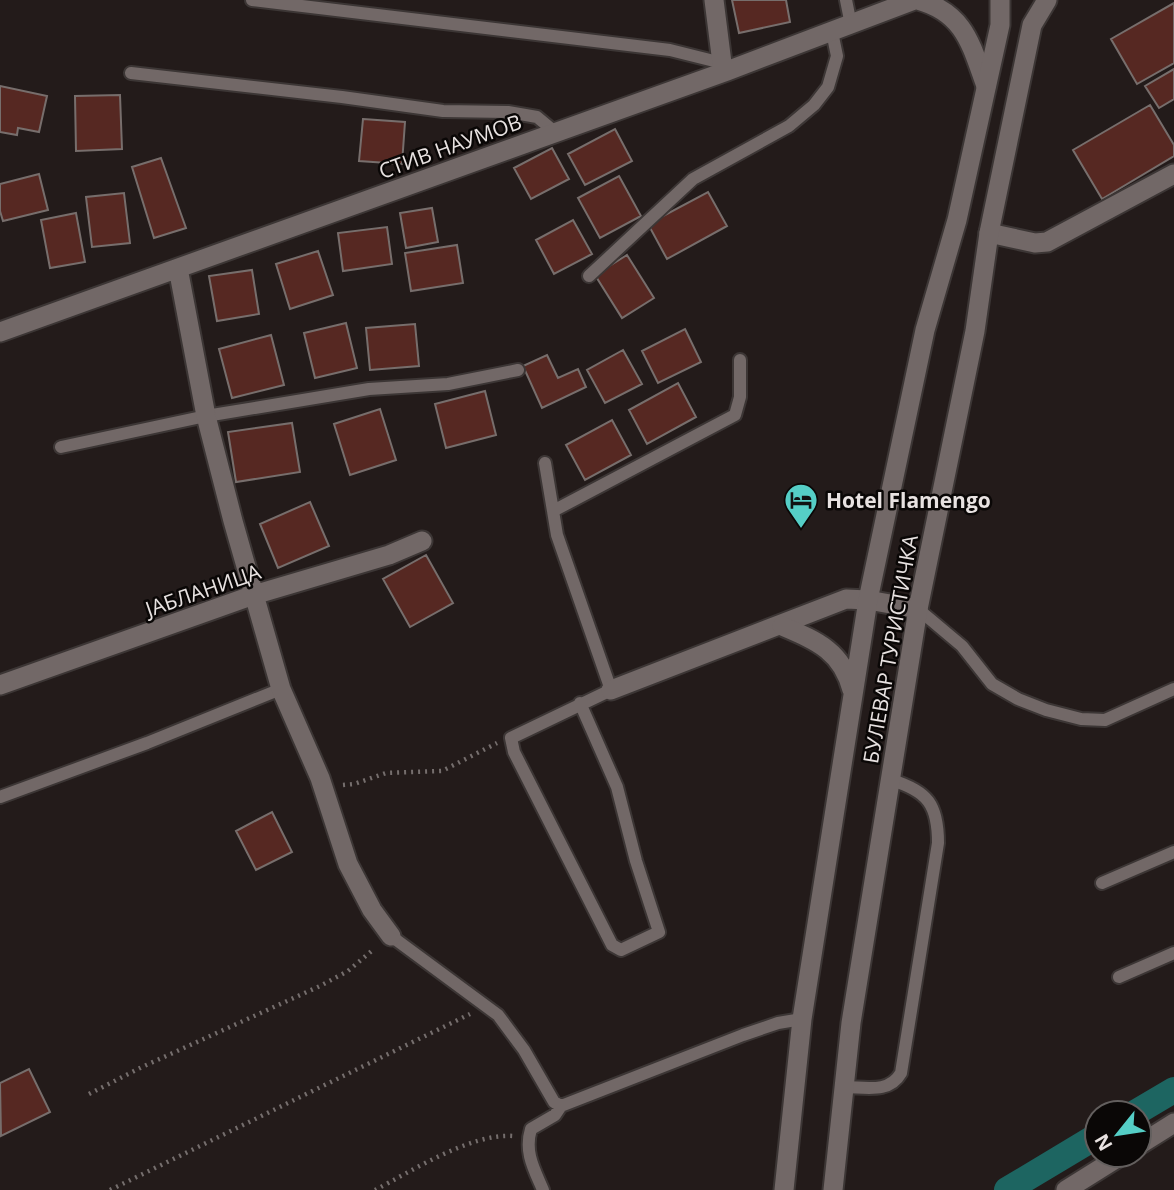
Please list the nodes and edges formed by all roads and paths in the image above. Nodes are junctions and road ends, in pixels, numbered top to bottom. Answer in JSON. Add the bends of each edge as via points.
{"nodes":[{"id":1,"x":253,"y":0,"type":"edge"},
{"id":2,"x":714,"y":0,"type":"edge"},
{"id":3,"x":846,"y":0,"type":"edge"},
{"id":4,"x":916,"y":0,"type":"edge"},
{"id":5,"x":1000,"y":0,"type":"edge"},
{"id":6,"x":1047,"y":0,"type":"edge"},
{"id":7,"x":851,"y":25,"type":"junction"},
{"id":8,"x":832,"y":32,"type":"junction"},
{"id":9,"x":724,"y":67,"type":"junction"},
{"id":10,"x":131,"y":73,"type":"dead end"},
{"id":11,"x":986,"y":86,"type":"junction"},
{"id":12,"x":555,"y":132,"type":"junction"},
{"id":13,"x":1174,"y":174,"type":"edge"},
{"id":14,"x":989,"y":233,"type":"junction"},
{"id":15,"x":178,"y":268,"type":"junction"},
{"id":16,"x":589,"y":276,"type":"dead end"},
{"id":17,"x":0,"y":332,"type":"edge"},
{"id":18,"x":740,"y":360,"type":"dead end"},
{"id":19,"x":518,"y":370,"type":"dead end"},
{"id":20,"x":206,"y":416,"type":"junction"},
{"id":21,"x":61,"y":447,"type":"dead end"},
{"id":22,"x":545,"y":463,"type":"dead end"},
{"id":23,"x":553,"y":511,"type":"junction"},
{"id":24,"x":422,"y":541,"type":"dead end"},
{"id":25,"x":254,"y":595,"type":"junction"},
{"id":26,"x":868,"y":600,"type":"junction"},
{"id":27,"x":918,"y":609,"type":"junction"},
{"id":28,"x":782,"y":626,"type":"junction"},
{"id":29,"x":0,"y":685,"type":"edge"},
{"id":30,"x":281,"y":689,"type":"junction"},
{"id":31,"x":1174,"y":689,"type":"edge"},
{"id":32,"x":611,"y":690,"type":"junction"},
{"id":33,"x":853,"y":692,"type":"junction"},
{"id":34,"x":580,"y":703,"type":"junction"},
{"id":35,"x":511,"y":738,"type":"junction"},
{"id":36,"x":891,"y":780,"type":"junction"},
{"id":37,"x":322,"y":786,"type":"junction"},
{"id":38,"x":0,"y":797,"type":"edge"},
{"id":39,"x":1174,"y":852,"type":"edge"},
{"id":40,"x":1102,"y":883,"type":"dead end"},
{"id":41,"x":391,"y":936,"type":"junction"},
{"id":42,"x":1174,"y":953,"type":"edge"},
{"id":43,"x":1119,"y":977,"type":"dead end"},
{"id":44,"x":486,"y":1005,"type":"junction"},
{"id":45,"x":802,"y":1019,"type":"junction"},
{"id":46,"x":844,"y":1087,"type":"junction"},
{"id":47,"x":89,"y":1094,"type":"dead end"},
{"id":48,"x":561,"y":1106,"type":"junction"},
{"id":49,"x":1174,"y":1123,"type":"edge"},
{"id":50,"x":1153,"y":1136,"type":"edge"},
{"id":51,"x":528,"y":1138,"type":"junction"},
{"id":52,"x":1100,"y":1169,"type":"edge"},
{"id":53,"x":110,"y":1190,"type":"edge"},
{"id":54,"x":375,"y":1190,"type":"edge"},
{"id":55,"x":543,"y":1190,"type":"edge"},
{"id":56,"x":784,"y":1190,"type":"edge"},
{"id":57,"x":832,"y":1190,"type":"edge"},
{"id":58,"x":1066,"y":1190,"type":"edge"}],
"edges":[{"from":1,"to":9,"type":"lane","via":[[670,50]]},
{"from":2,"to":9,"type":"street"},
{"from":3,"to":7,"type":"lane"},
{"from":4,"to":7,"type":"street","name":"СТИВ НАУМОВ"},
{"from":4,"to":11,"type":"street","via":[[948,12],[963,30]]},
{"from":5,"to":11,"type":"street","name":"БУЛЕВАР ТУРИСТИЧКА","via":[[1000,25]]},
{"from":6,"to":14,"type":"street","name":"БУЛЕВАР ТУРИСТИЧКА","via":[[1032,25]]},
{"from":7,"to":8,"type":"street","name":"СТИВ НАУМОВ"},
{"from":8,"to":9,"type":"street","name":"СТИВ НАУМОВ"},
{"from":8,"to":16,"type":"lane","via":[[838,56],[828,87],[814,105],[789,126],[693,179]]},
{"from":9,"to":12,"type":"street","name":"СТИВ НАУМОВ"},
{"from":10,"to":12,"type":"lane","via":[[443,111],[508,112],[537,117]]},
{"from":11,"to":26,"type":"street","name":"БУЛЕВАР ТУРИСТИЧКА","via":[[957,220],[925,330]]},
{"from":12,"to":15,"type":"street","name":"СТИВ НАУМОВ"},
{"from":13,"to":14,"type":"street","via":[[1046,242]]},
{"from":14,"to":27,"type":"street","name":"БУЛЕВАР ТУРИСТИЧКА","via":[[975,331]]},
{"from":15,"to":17,"type":"street","name":"СТИВ НАУМОВ"},
{"from":15,"to":20,"type":"street"},
{"from":18,"to":23,"type":"lane","via":[[735,415]]},
{"from":19,"to":20,"type":"lane","via":[[449,384],[369,389]]},
{"from":20,"to":21,"type":"lane"},
{"from":20,"to":25,"type":"street"},
{"from":22,"to":23,"type":"lane"},
{"from":23,"to":32,"type":"lane","via":[[556,535]]},
{"from":24,"to":25,"type":"street","name":"ЈАБЛАНИЦА"},
{"from":25,"to":29,"type":"street","name":"ЈАБЛАНИЦА"},
{"from":25,"to":30,"type":"street"},
{"from":26,"to":27,"type":"street"},
{"from":26,"to":28,"type":"street","via":[[846,599]]},
{"from":26,"to":33,"type":"street","name":"БУЛЕВАР ТУРИСТИЧКА"},
{"from":27,"to":31,"type":"lane","via":[[962,646],[992,684],[1046,710],[1105,720]]},
{"from":27,"to":36,"type":"street","name":"БУЛЕВАР ТУРИСТИЧКА"},
{"from":28,"to":32,"type":"street"},
{"from":28,"to":33,"type":"street","via":[[835,655],[847,671]]},
{"from":30,"to":37,"type":"street"},
{"from":30,"to":38,"type":"lane"},
{"from":32,"to":34,"type":"lane"},
{"from":33,"to":45,"type":"street","name":"БУЛЕВАР ТУРИСТИЧКА"},
{"from":34,"to":35,"type":"lane"},
{"from":34,"to":35,"type":"lane","via":[[617,787],[659,932],[621,950],[612,945],[513,752]]},
{"from":35,"to":37,"type":"path","via":[[442,771],[397,772],[354,784]]},
{"from":36,"to":46,"type":"street","name":"БУЛЕВАР ТУРИСТИЧКА"},
{"from":36,"to":46,"type":"lane","via":[[927,797],[936,812],[938,843],[901,1073],[888,1087]]},
{"from":37,"to":41,"type":"street","via":[[348,864]]},
{"from":39,"to":40,"type":"lane"},
{"from":41,"to":44,"type":"lane"},
{"from":41,"to":47,"type":"path","via":[[348,971]]},
{"from":42,"to":43,"type":"lane"},
{"from":44,"to":48,"type":"lane","via":[[524,1050],[554,1102]]},
{"from":44,"to":53,"type":"path"},
{"from":45,"to":48,"type":"lane","via":[[743,1035]]},
{"from":45,"to":56,"type":"street","name":"БУЛЕВАР ТУРИСТИЧКА"},
{"from":46,"to":57,"type":"street","name":"БУЛЕВАР ТУРИСТИЧКА"},
{"from":48,"to":51,"type":"lane","via":[[531,1129]]},
{"from":49,"to":50,"type":"street"},
{"from":51,"to":54,"type":"path","via":[[485,1139]]},
{"from":51,"to":55,"type":"lane","via":[[529,1155]]},
{"from":52,"to":58,"type":"street"}]}
